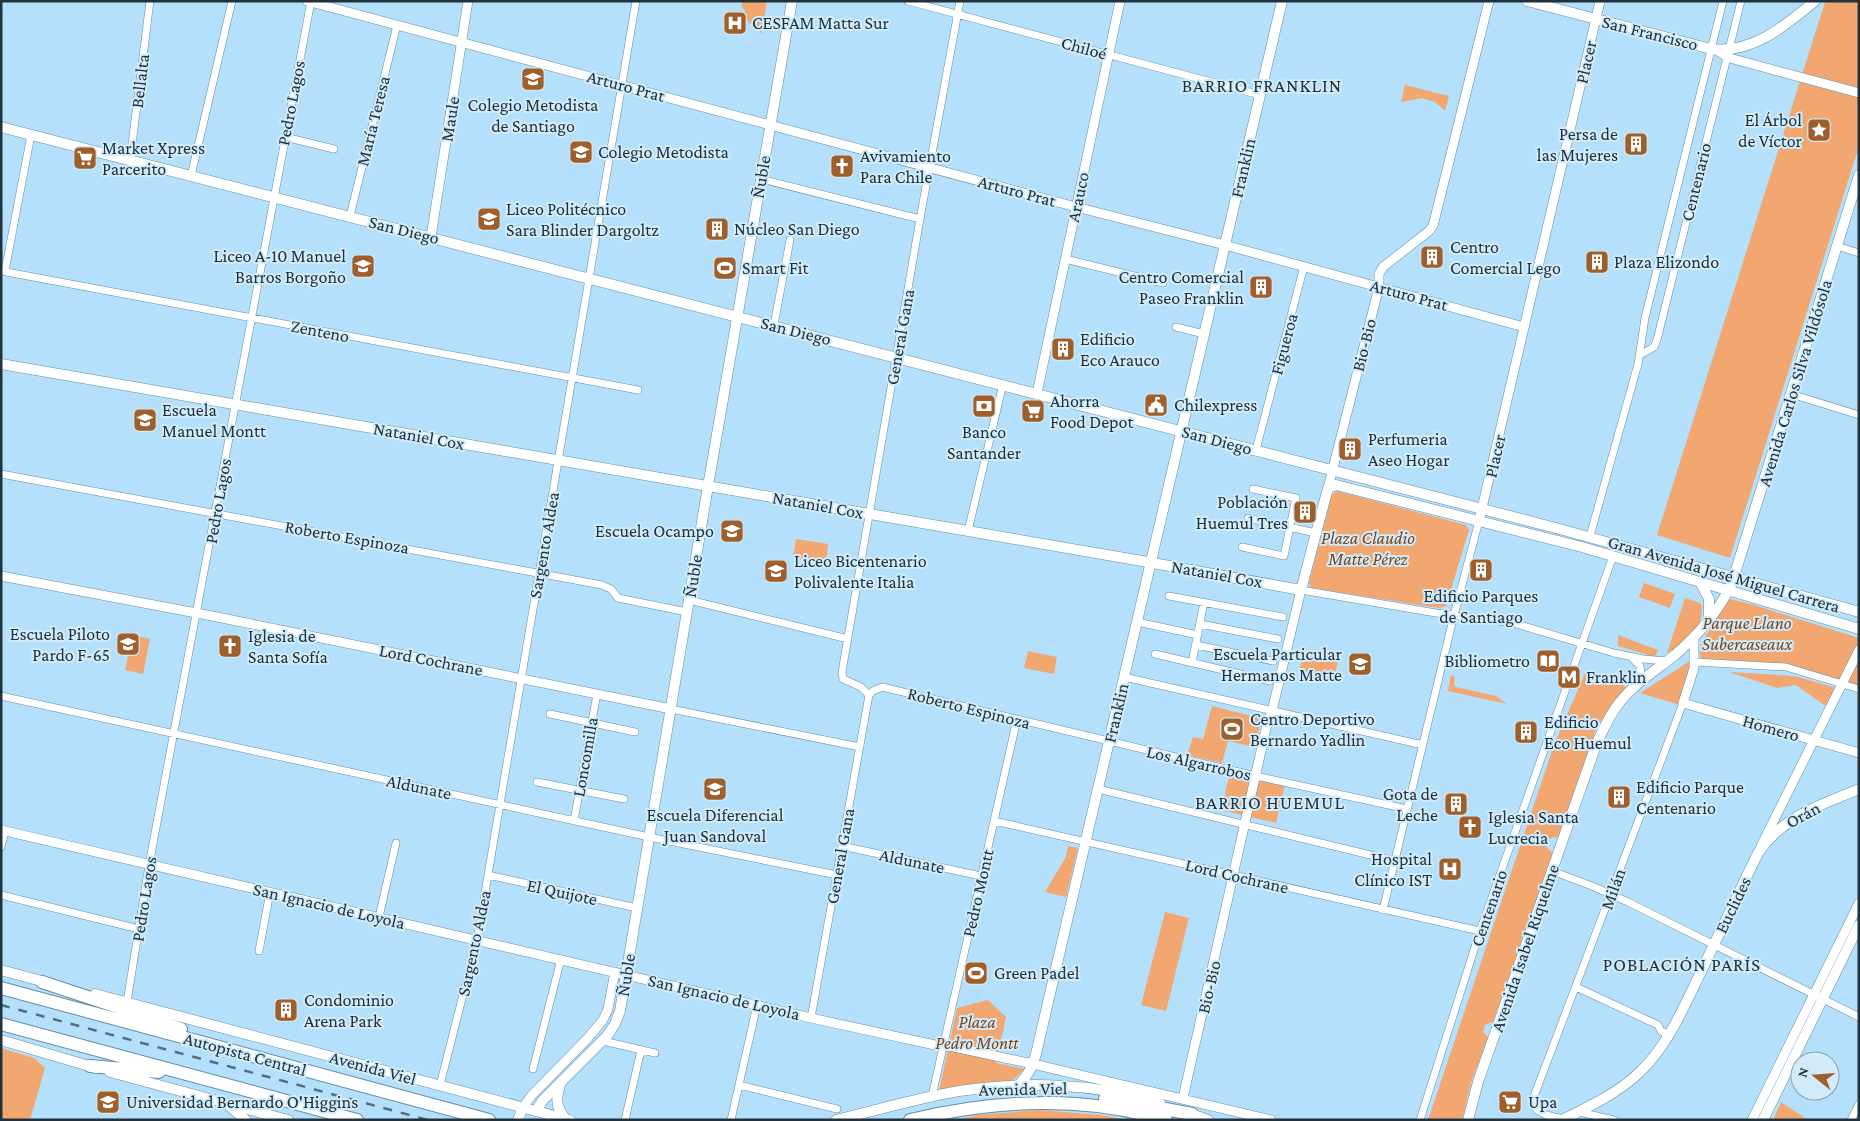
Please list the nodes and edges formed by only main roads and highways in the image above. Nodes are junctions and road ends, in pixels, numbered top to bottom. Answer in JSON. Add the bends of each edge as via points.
{"nodes":[{"id":1,"x":792,"y":1,"type":"edge"},
{"id":2,"x":1282,"y":1,"type":"edge"},
{"id":3,"x":1527,"y":1,"type":"edge"},
{"id":4,"x":1815,"y":1,"type":"edge"},
{"id":5,"x":1,"y":127,"type":"edge"},
{"id":6,"x":1859,"y":175,"type":"edge"},
{"id":7,"x":737,"y":316,"type":"junction"},
{"id":8,"x":1,"y":364,"type":"edge"},
{"id":9,"x":1182,"y":430,"type":"junction"},
{"id":10,"x":708,"y":486,"type":"junction"},
{"id":11,"x":1590,"y":536,"type":"joint"},
{"id":12,"x":1613,"y":556,"type":"joint"},
{"id":13,"x":1150,"y":562,"type":"junction"},
{"id":14,"x":1735,"y":576,"type":"junction"},
{"id":15,"x":1700,"y":582,"type":"junction"},
{"id":16,"x":1301,"y":590,"type":"joint"},
{"id":17,"x":1728,"y":590,"type":"junction"},
{"id":18,"x":1859,"y":612,"type":"edge"},
{"id":19,"x":1708,"y":621,"type":"junction"},
{"id":20,"x":1859,"y":629,"type":"edge"},
{"id":21,"x":1859,"y":789,"type":"edge"},
{"id":22,"x":1758,"y":854,"type":"joint"},
{"id":23,"x":1856,"y":921,"type":"edge"},
{"id":24,"x":1,"y":970,"type":"edge"},
{"id":25,"x":42,"y":982,"type":"junction"},
{"id":26,"x":1,"y":988,"type":"edge"},
{"id":27,"x":1,"y":1024,"type":"edge"},
{"id":28,"x":1,"y":1040,"type":"edge"},
{"id":29,"x":219,"y":1047,"type":"junction"},
{"id":30,"x":90,"y":1066,"type":"junction"},
{"id":31,"x":198,"y":1076,"type":"junction"},
{"id":32,"x":561,"y":1082,"type":"junction"},
{"id":33,"x":1017,"y":1086,"type":"junction"},
{"id":34,"x":224,"y":1103,"type":"junction"},
{"id":35,"x":1065,"y":1103,"type":"junction"},
{"id":36,"x":1192,"y":1114,"type":"junction"},
{"id":37,"x":520,"y":1115,"type":"edge"},
{"id":38,"x":534,"y":1115,"type":"edge"},
{"id":39,"x":568,"y":1119,"type":"edge"},
{"id":40,"x":246,"y":1120,"type":"edge"},
{"id":41,"x":288,"y":1120,"type":"edge"},
{"id":42,"x":356,"y":1120,"type":"edge"},
{"id":43,"x":489,"y":1120,"type":"edge"},
{"id":44,"x":836,"y":1120,"type":"edge"},
{"id":45,"x":910,"y":1120,"type":"edge"},
{"id":46,"x":1166,"y":1120,"type":"edge"},
{"id":47,"x":1208,"y":1120,"type":"edge"},
{"id":48,"x":1468,"y":1120,"type":"edge"},
{"id":49,"x":1563,"y":1120,"type":"edge"},
{"id":50,"x":1763,"y":1120,"type":"edge"}],
"edges":[{"from":1,"to":7,"type":"main road","name":"Ñuble"},
{"from":2,"to":9,"type":"main road","name":"Franklin"},
{"from":3,"to":4,"type":"main road","name":"San Francisco","via":[[1728,53],[1769,36]]},
{"from":5,"to":7,"type":"main road","name":"San Diego"},
{"from":6,"to":14,"type":"main road","name":"Avenida Carlos Silva Vildósola"},
{"from":7,"to":9,"type":"main road","name":"San Diego"},
{"from":7,"to":10,"type":"main road","name":"Ñuble"},
{"from":8,"to":10,"type":"main road","name":"Nataniel Cox"},
{"from":9,"to":11,"type":"main road","name":"San Diego"},
{"from":9,"to":13,"type":"main road","name":"Franklin"},
{"from":10,"to":13,"type":"main road","name":"Nataniel Cox"},
{"from":10,"to":32,"type":"main road","name":"Ñuble","via":[[620,1012],[603,1040]]},
{"from":11,"to":14,"type":"main road","name":"Gran Avenida José Miguel Carrera"},
{"from":12,"to":15,"type":"main road","name":"Gran Avenida José Miguel Carrera"},
{"from":12,"to":16,"type":"main road","name":"Bio-Bio","via":[[1336,485],[1328,488]]},
{"from":13,"to":16,"type":"main road","name":"Nataniel Cox"},
{"from":13,"to":33,"type":"main road","name":"Franklin","via":[[1033,1064]]},
{"from":14,"to":17,"type":"main road","name":"Avenida Carlos Silva Vildósola"},
{"from":14,"to":18,"type":"main road","name":"Gran Avenida José Miguel Carrera"},
{"from":15,"to":17,"type":"main road","name":"Gran Avenida José Miguel Carrera"},
{"from":15,"to":19,"type":"main road","via":[[1709,599]]},
{"from":17,"to":19,"type":"main road","name":"Avenida Isabel Riquelme"},
{"from":17,"to":20,"type":"main road","name":"Gran Avenida José Miguel Carrera"},
{"from":19,"to":48,"type":"main road","name":"Avenida Isabel Riquelme","via":[[1694,638],[1621,700],[1604,728],[1478,1082]]},
{"from":21,"to":22,"type":"main road","name":"Orán","via":[[1790,820],[1776,830]]},
{"from":22,"to":49,"type":"main road","name":"Euclides","via":[[1669,1035],[1654,1057],[1616,1091]]},
{"from":23,"to":50,"type":"main road"},
{"from":24,"to":25,"type":"main road","name":"Avenida Viel"},
{"from":25,"to":29,"type":"highway","via":[[161,1021]]},
{"from":25,"to":37,"type":"main road","name":"Avenida Viel","via":[[440,1085]]},
{"from":26,"to":29,"type":"highway","name":"Autopista Central"},
{"from":27,"to":31,"type":"highway","name":"Autopista Central"},
{"from":28,"to":30,"type":"main road"},
{"from":29,"to":43,"type":"highway","name":"Autopista Central"},
{"from":30,"to":31,"type":"highway"},
{"from":30,"to":34,"type":"main road"},
{"from":31,"to":42,"type":"highway","name":"Autopista Central"},
{"from":32,"to":38,"type":"main road","name":"Ñuble","via":[[543,1100]]},
{"from":32,"to":39,"type":"main road","via":[[557,1104]]},
{"from":33,"to":36,"type":"main road","name":"Avenida Viel","via":[[1108,1091],[1144,1098]]},
{"from":33,"to":44,"type":"main road","name":"Avenida Viel","via":[[932,1096]]},
{"from":34,"to":40,"type":"main road"},
{"from":34,"to":41,"type":"main road"},
{"from":35,"to":36,"type":"highway","via":[[1083,1099],[1113,1100]]},
{"from":35,"to":45,"type":"highway","via":[[987,1105]]},
{"from":35,"to":46,"type":"highway","via":[[1112,1108]]},
{"from":36,"to":47,"type":"main road","name":"Avenida Viel"},
{"from":37,"to":38,"type":"main road","name":"Avenida Viel"},
{"from":38,"to":39,"type":"main road","name":"Avenida Viel"}]}
